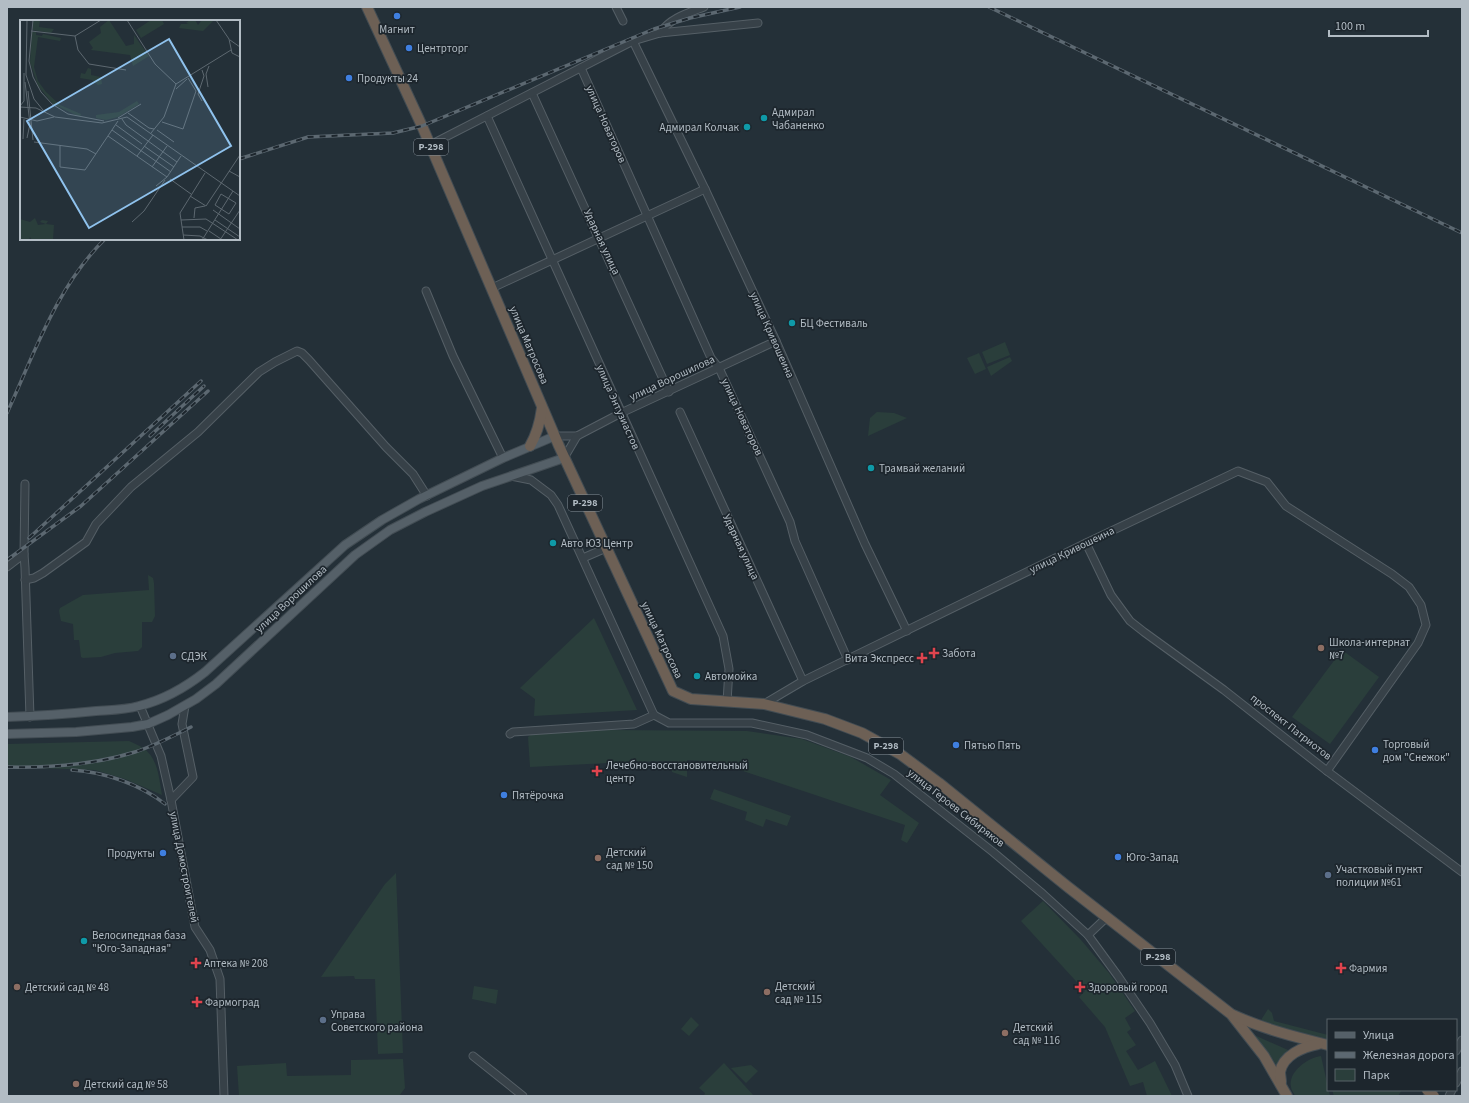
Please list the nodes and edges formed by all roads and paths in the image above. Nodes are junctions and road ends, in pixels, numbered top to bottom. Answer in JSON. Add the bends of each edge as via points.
{"nodes":[{"id":1,"x":367,"y":7,"type":"edge"},
{"id":2,"x":616,"y":7,"type":"edge"},
{"id":3,"x":704,"y":7,"type":"edge"},
{"id":4,"x":623,"y":21,"type":"dead end"},
{"id":5,"x":758,"y":24,"type":"dead end"},
{"id":6,"x":660,"y":33,"type":"junction"},
{"id":7,"x":633,"y":41,"type":"junction"},
{"id":8,"x":581,"y":68,"type":"junction"},
{"id":9,"x":532,"y":93,"type":"junction"},
{"id":10,"x":487,"y":116,"type":"junction"},
{"id":11,"x":430,"y":145,"type":"junction"},
{"id":12,"x":705,"y":189,"type":"junction"},
{"id":13,"x":647,"y":216,"type":"junction"},
{"id":14,"x":600,"y":238,"type":"junction"},
{"id":15,"x":552,"y":260,"type":"junction"},
{"id":16,"x":492,"y":288,"type":"junction"},
{"id":17,"x":426,"y":291,"type":"dead end"},
{"id":18,"x":776,"y":341,"type":"junction"},
{"id":19,"x":719,"y":368,"type":"junction"},
{"id":20,"x":669,"y":392,"type":"junction"},
{"id":21,"x":542,"y":406,"type":"junction"},
{"id":22,"x":680,"y":412,"type":"dead end"},
{"id":23,"x":621,"y":413,"type":"junction"},
{"id":24,"x":555,"y":436,"type":"junction"},
{"id":25,"x":577,"y":436,"type":"junction"},
{"id":26,"x":530,"y":446,"type":"junction"},
{"id":27,"x":503,"y":458,"type":"junction"},
{"id":28,"x":564,"y":458,"type":"junction"},
{"id":29,"x":511,"y":476,"type":"junction"},
{"id":30,"x":24,"y":484,"type":"dead end"},
{"id":31,"x":427,"y":496,"type":"junction"},
{"id":32,"x":1086,"y":543,"type":"junction"},
{"id":33,"x":606,"y":548,"type":"junction"},
{"id":34,"x":24,"y":554,"type":"junction"},
{"id":35,"x":583,"y":558,"type":"junction"},
{"id":36,"x":7,"y":567,"type":"edge"},
{"id":37,"x":25,"y":580,"type":"junction"},
{"id":38,"x":907,"y":631,"type":"junction"},
{"id":39,"x":848,"y":660,"type":"junction"},
{"id":40,"x":802,"y":681,"type":"junction"},
{"id":41,"x":673,"y":691,"type":"joint"},
{"id":42,"x":727,"y":702,"type":"junction"},
{"id":43,"x":764,"y":704,"type":"junction"},
{"id":44,"x":140,"y":706,"type":"junction"},
{"id":45,"x":185,"y":706,"type":"junction"},
{"id":46,"x":654,"y":715,"type":"junction"},
{"id":47,"x":7,"y":717,"type":"edge"},
{"id":48,"x":30,"y":717,"type":"junction"},
{"id":49,"x":148,"y":724,"type":"junction"},
{"id":50,"x":7,"y":734,"type":"edge"},
{"id":51,"x":510,"y":734,"type":"dead end"},
{"id":52,"x":1327,"y":771,"type":"junction"},
{"id":53,"x":171,"y":800,"type":"junction"},
{"id":54,"x":1462,"y":872,"type":"edge"},
{"id":55,"x":1107,"y":918,"type":"junction"},
{"id":56,"x":1088,"y":935,"type":"junction"},
{"id":57,"x":1231,"y":1014,"type":"junction"},
{"id":58,"x":1462,"y":1040,"type":"edge"},
{"id":59,"x":1325,"y":1044,"type":"edge"},
{"id":60,"x":1457,"y":1049,"type":"edge"},
{"id":61,"x":473,"y":1056,"type":"dead end"},
{"id":62,"x":1462,"y":1071,"type":"edge"},
{"id":63,"x":1457,"y":1081,"type":"edge"},
{"id":64,"x":1281,"y":1084,"type":"junction"},
{"id":65,"x":1287,"y":1095,"type":"edge"},
{"id":66,"x":224,"y":1096,"type":"edge"},
{"id":67,"x":523,"y":1096,"type":"edge"},
{"id":68,"x":1188,"y":1096,"type":"edge"}],
"edges":[{"from":1,"to":11,"type":"highway","name":"улица Матросова","number":"Р-298"},
{"from":2,"to":4,"type":"street"},
{"from":3,"to":6,"type":"street","via":[[678,17]]},
{"from":5,"to":6,"type":"street"},
{"from":6,"to":7,"type":"street"},
{"from":7,"to":8,"type":"street"},
{"from":7,"to":12,"type":"street","name":"улица Кривошеина"},
{"from":8,"to":9,"type":"street"},
{"from":8,"to":13,"type":"street","name":"улица Новаторов"},
{"from":9,"to":10,"type":"street"},
{"from":9,"to":14,"type":"street","name":"Ударная улица"},
{"from":10,"to":11,"type":"street"},
{"from":10,"to":15,"type":"street","name":"улица Энтузиастов"},
{"from":11,"to":16,"type":"highway","name":"улица Матросова","number":"Р-298"},
{"from":12,"to":13,"type":"street"},
{"from":12,"to":18,"type":"street","name":"улица Кривошеина"},
{"from":13,"to":14,"type":"street"},
{"from":13,"to":19,"type":"street","name":"улица Новаторов","via":[[711,358]]},
{"from":14,"to":15,"type":"street"},
{"from":14,"to":20,"type":"street","name":"Ударная улица"},
{"from":15,"to":16,"type":"street"},
{"from":15,"to":23,"type":"street","name":"улица Энтузиастов"},
{"from":16,"to":21,"type":"highway","name":"улица Матросова","number":"Р-298"},
{"from":17,"to":27,"type":"street"},
{"from":18,"to":19,"type":"street","name":"улица Ворошилова"},
{"from":18,"to":38,"type":"street","name":"улица Кривошеина","via":[[846,502]]},
{"from":19,"to":20,"type":"street","name":"улица Ворошилова"},
{"from":19,"to":39,"type":"street","name":"улица Новаторов","via":[[790,522],[795,541]]},
{"from":20,"to":23,"type":"street","name":"улица Ворошилова"},
{"from":21,"to":24,"type":"highway","name":"улица Матросова","number":"Р-298"},
{"from":21,"to":26,"type":"highway","via":[[541,420]]},
{"from":22,"to":40,"type":"street","name":"Ударная улица"},
{"from":23,"to":25,"type":"street","name":"улица Ворошилова"},
{"from":23,"to":42,"type":"street","name":"улица Энтузиастов","via":[[723,636],[729,669]]},
{"from":24,"to":25,"type":"street","name":"улица Ворошилова"},
{"from":24,"to":26,"type":"main road","name":"улица Ворошилова"},
{"from":24,"to":28,"type":"highway","name":"улица Матросова","number":"Р-298"},
{"from":25,"to":28,"type":"street"},
{"from":26,"to":27,"type":"main road","name":"улица Ворошилова"},
{"from":27,"to":31,"type":"main road","name":"улица Ворошилова"},
{"from":28,"to":29,"type":"main road","name":"улица Ворошилова"},
{"from":28,"to":33,"type":"highway","name":"улица Матросова","number":"Р-298"},
{"from":29,"to":35,"type":"street","via":[[530,480],[551,495]]},
{"from":29,"to":45,"type":"main road","name":"улица Ворошилова","via":[[482,486],[390,530],[355,555],[216,684]]},
{"from":30,"to":34,"type":"street"},
{"from":31,"to":37,"type":"street","via":[[413,474],[309,360],[297,351],[259,372],[198,432],[131,487],[96,524],[86,542],[43,573]]},
{"from":31,"to":44,"type":"main road","name":"улица Ворошилова","via":[[382,520],[346,545],[195,680],[160,699]]},
{"from":32,"to":38,"type":"street","name":"улица Кривошеина"},
{"from":32,"to":52,"type":"street","name":"проспект Патриотов","via":[[1111,595],[1130,621],[1224,690]]},
{"from":32,"to":52,"type":"street","name":"улица Кривошеина","via":[[1238,471],[1267,482],[1286,506],[1409,587],[1421,605],[1426,625],[1418,643]]},
{"from":33,"to":35,"type":"street"},
{"from":33,"to":41,"type":"highway","name":"улица Матросова","number":"Р-298"},
{"from":34,"to":36,"type":"street"},
{"from":34,"to":37,"type":"street"},
{"from":35,"to":46,"type":"street"},
{"from":37,"to":48,"type":"street"},
{"from":38,"to":39,"type":"street","name":"улица Кривошеина"},
{"from":39,"to":40,"type":"street","name":"улица Кривошеина"},
{"from":40,"to":43,"type":"street","name":"улица Кривошеина"},
{"from":41,"to":42,"type":"highway","name":"улица Героев Сибиряков","number":"Р-298","via":[[691,699]]},
{"from":42,"to":43,"type":"highway","name":"улица Героев Сибиряков","number":"Р-298"},
{"from":43,"to":55,"type":"highway","name":"улица Героев Сибиряков","number":"Р-298","via":[[825,719],[862,733],[900,754]]},
{"from":44,"to":48,"type":"main road","name":"улица Ворошилова"},
{"from":44,"to":49,"type":"street","name":"улица Домостроителей"},
{"from":45,"to":49,"type":"main road","name":"улица Ворошилова"},
{"from":45,"to":53,"type":"street","name":"улица Домостроителей","via":[[182,724],[193,777]]},
{"from":46,"to":51,"type":"street","via":[[634,724]]},
{"from":46,"to":56,"type":"street","name":"улица Героев Сибиряков","via":[[669,723],[752,723],[807,735],[867,758],[894,774],[981,843]]},
{"from":47,"to":48,"type":"main road","name":"улица Ворошилова"},
{"from":49,"to":50,"type":"main road","name":"улица Ворошилова","via":[[76,732]]},
{"from":49,"to":53,"type":"street","name":"улица Домостроителей","via":[[161,756]]},
{"from":52,"to":54,"type":"street","name":"проспект Патриотов"},
{"from":53,"to":66,"type":"street","name":"улица Домостроителей","via":[[195,927],[210,950],[220,979]]},
{"from":55,"to":56,"type":"street"},
{"from":55,"to":57,"type":"highway","name":"улица Героев Сибиряков","number":"Р-298"},
{"from":56,"to":68,"type":"street","name":"улица Героев Сибиряков","via":[[1156,1033]]},
{"from":57,"to":59,"type":"highway","number":"Р-298","via":[[1281,1034]]},
{"from":57,"to":64,"type":"highway","number":"Р-298","via":[[1264,1056]]},
{"from":58,"to":60,"type":"street"},
{"from":59,"to":64,"type":"highway","via":[[1304,1047],[1293,1054],[1284,1063],[1280,1072]]},
{"from":61,"to":67,"type":"street"},
{"from":62,"to":63,"type":"street"},
{"from":64,"to":65,"type":"highway","number":"Р-298"}]}
